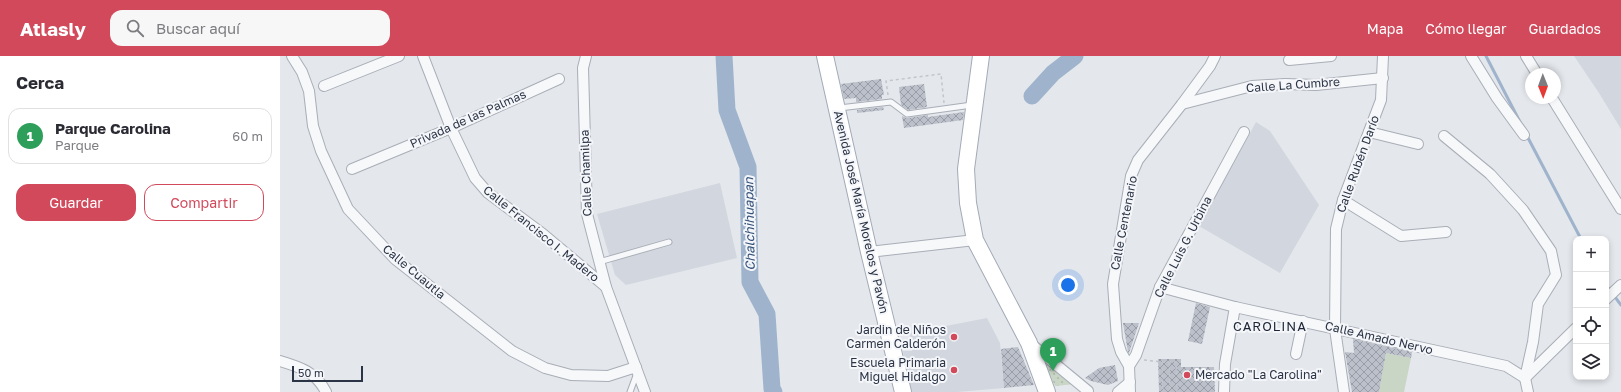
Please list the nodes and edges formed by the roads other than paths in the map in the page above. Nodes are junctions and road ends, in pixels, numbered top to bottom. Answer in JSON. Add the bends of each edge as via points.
{"nodes":[{"id":1,"x":292,"y":56,"type":"edge"},
{"id":2,"x":399,"y":56,"type":"edge"},
{"id":3,"x":423,"y":56,"type":"edge"},
{"id":4,"x":586,"y":56,"type":"edge"},
{"id":5,"x":825,"y":56,"type":"edge"},
{"id":6,"x":981,"y":56,"type":"edge"},
{"id":7,"x":1215,"y":56,"type":"edge"},
{"id":8,"x":1331,"y":56,"type":"edge"},
{"id":9,"x":1383,"y":56,"type":"edge"},
{"id":10,"x":1471,"y":56,"type":"edge"},
{"id":11,"x":1526,"y":56,"type":"edge"},
{"id":12,"x":1289,"y":60,"type":"dead end"},
{"id":13,"x":1533,"y":68,"type":"edge"},
{"id":14,"x":1383,"y":78,"type":"junction"},
{"id":15,"x":559,"y":79,"type":"dead end"},
{"id":16,"x":324,"y":86,"type":"dead end"},
{"id":17,"x":975,"y":104,"type":"junction"},
{"id":18,"x":1182,"y":104,"type":"junction"},
{"id":19,"x":1556,"y":104,"type":"edge"},
{"id":20,"x":837,"y":108,"type":"junction"},
{"id":21,"x":451,"y":128,"type":"junction"},
{"id":22,"x":1244,"y":132,"type":"dead end"},
{"id":23,"x":1369,"y":132,"type":"junction"},
{"id":24,"x":1524,"y":135,"type":"dead end"},
{"id":25,"x":1444,"y":136,"type":"dead end"},
{"id":26,"x":1418,"y":144,"type":"dead end"},
{"id":27,"x":352,"y":168,"type":"dead end"},
{"id":28,"x":1343,"y":200,"type":"junction"},
{"id":29,"x":1621,"y":209,"type":"edge"},
{"id":30,"x":1446,"y":232,"type":"dead end"},
{"id":31,"x":975,"y":240,"type":"junction"},
{"id":32,"x":669,"y":242,"type":"dead end"},
{"id":33,"x":869,"y":252,"type":"junction"},
{"id":34,"x":599,"y":262,"type":"junction"},
{"id":35,"x":1160,"y":287,"type":"junction"},
{"id":36,"x":606,"y":288,"type":"junction"},
{"id":37,"x":1235,"y":307,"type":"junction"},
{"id":38,"x":1303,"y":321,"type":"junction"},
{"id":39,"x":1335,"y":329,"type":"junction"},
{"id":40,"x":1573,"y":331,"type":"edge"},
{"id":41,"x":1030,"y":343,"type":"junction"},
{"id":42,"x":1296,"y":354,"type":"dead end"},
{"id":43,"x":280,"y":361,"type":"edge"},
{"id":44,"x":1130,"y":366,"type":"junction"},
{"id":45,"x":637,"y":369,"type":"junction"},
{"id":46,"x":1525,"y":378,"type":"junction"},
{"id":47,"x":1130,"y":387,"type":"edge"},
{"id":48,"x":326,"y":392,"type":"edge"},
{"id":49,"x":630,"y":392,"type":"edge"},
{"id":50,"x":645,"y":392,"type":"edge"},
{"id":51,"x":903,"y":392,"type":"edge"},
{"id":52,"x":1047,"y":392,"type":"edge"},
{"id":53,"x":1087,"y":392,"type":"edge"},
{"id":54,"x":1118,"y":392,"type":"edge"},
{"id":55,"x":1224,"y":392,"type":"edge"},
{"id":56,"x":1344,"y":392,"type":"edge"},
{"id":57,"x":1528,"y":392,"type":"edge"}],
"edges":[{"from":1,"to":45,"type":"street","name":"Calle Cuautla","via":[[302,72],[309,91],[313,126],[320,150],[348,209],[395,259],[512,351],[545,368],[571,375],[608,376]]},
{"from":2,"to":16,"type":"street"},
{"from":3,"to":21,"type":"street","name":"Calle Francisco I. Madero"},
{"from":4,"to":34,"type":"street","name":"Calle Chamilpa","via":[[583,68],[585,197],[590,230]]},
{"from":5,"to":20,"type":"main road","name":"Avenida José María Morelos y Pavón"},
{"from":6,"to":17,"type":"main road"},
{"from":7,"to":18,"type":"street","name":"Calle Centenario"},
{"from":8,"to":12,"type":"street"},
{"from":9,"to":14,"type":"street","name":"Calle Rubén Darío"},
{"from":10,"to":24,"type":"street"},
{"from":11,"to":13,"type":"street"},
{"from":14,"to":18,"type":"street","name":"Calle La Cumbre","via":[[1316,85],[1252,86]]},
{"from":14,"to":23,"type":"street","name":"Calle Rubén Darío","via":[[1382,100]]},
{"from":15,"to":21,"type":"street","name":"Privada de las Palmas"},
{"from":17,"to":20,"type":"lane","via":[[907,114],[891,102]]},
{"from":17,"to":31,"type":"main road","via":[[966,169],[968,203]]},
{"from":18,"to":44,"type":"street","name":"Calle Centenario","via":[[1138,160],[1131,176],[1113,284],[1117,339],[1121,352]]},
{"from":19,"to":29,"type":"street"},
{"from":20,"to":33,"type":"main road","name":"Avenida José María Morelos y Pavón"},
{"from":21,"to":27,"type":"street","name":"Privada de las Palmas"},
{"from":21,"to":36,"type":"street","name":"Calle Francisco I. Madero","via":[[475,178],[488,194],[543,234]]},
{"from":22,"to":35,"type":"street","name":"Calle Luis G. Urbina"},
{"from":23,"to":26,"type":"street"},
{"from":23,"to":28,"type":"street","name":"Calle Rubén Darío"},
{"from":25,"to":46,"type":"street","via":[[1490,174],[1523,210],[1551,250],[1556,275],[1538,304]]},
{"from":28,"to":30,"type":"street","via":[[1401,236]]},
{"from":28,"to":39,"type":"street","name":"Calle Rubén Darío","via":[[1336,228]]},
{"from":31,"to":33,"type":"street"},
{"from":31,"to":41,"type":"main road"},
{"from":32,"to":34,"type":"lane"},
{"from":33,"to":51,"type":"main road","name":"Avenida José María Morelos y Pavón"},
{"from":34,"to":36,"type":"street","name":"Calle Chamilpa"},
{"from":35,"to":37,"type":"street","name":"Calle Amado Nervo"},
{"from":35,"to":44,"type":"street","name":"Calle Luis G. Urbina"},
{"from":36,"to":45,"type":"street","name":"Calle Francisco I. Madero"},
{"from":37,"to":38,"type":"street","name":"Calle Amado Nervo"},
{"from":37,"to":55,"type":"street","via":[[1225,364]]},
{"from":38,"to":39,"type":"street","name":"Calle Amado Nervo"},
{"from":38,"to":42,"type":"street"},
{"from":39,"to":46,"type":"street","name":"Calle Amado Nervo","via":[[1506,366]]},
{"from":39,"to":56,"type":"street","name":"Calle Rubén Darío"},
{"from":40,"to":46,"type":"street"},
{"from":41,"to":52,"type":"main road"},
{"from":41,"to":53,"type":"street"},
{"from":43,"to":48,"type":"street","via":[[302,368],[322,385]]},
{"from":44,"to":47,"type":"street"},
{"from":45,"to":49,"type":"lane"},
{"from":45,"to":50,"type":"street","name":"Calle Francisco I. Madero"},
{"from":46,"to":57,"type":"street"},
{"from":47,"to":54,"type":"street"}]}
